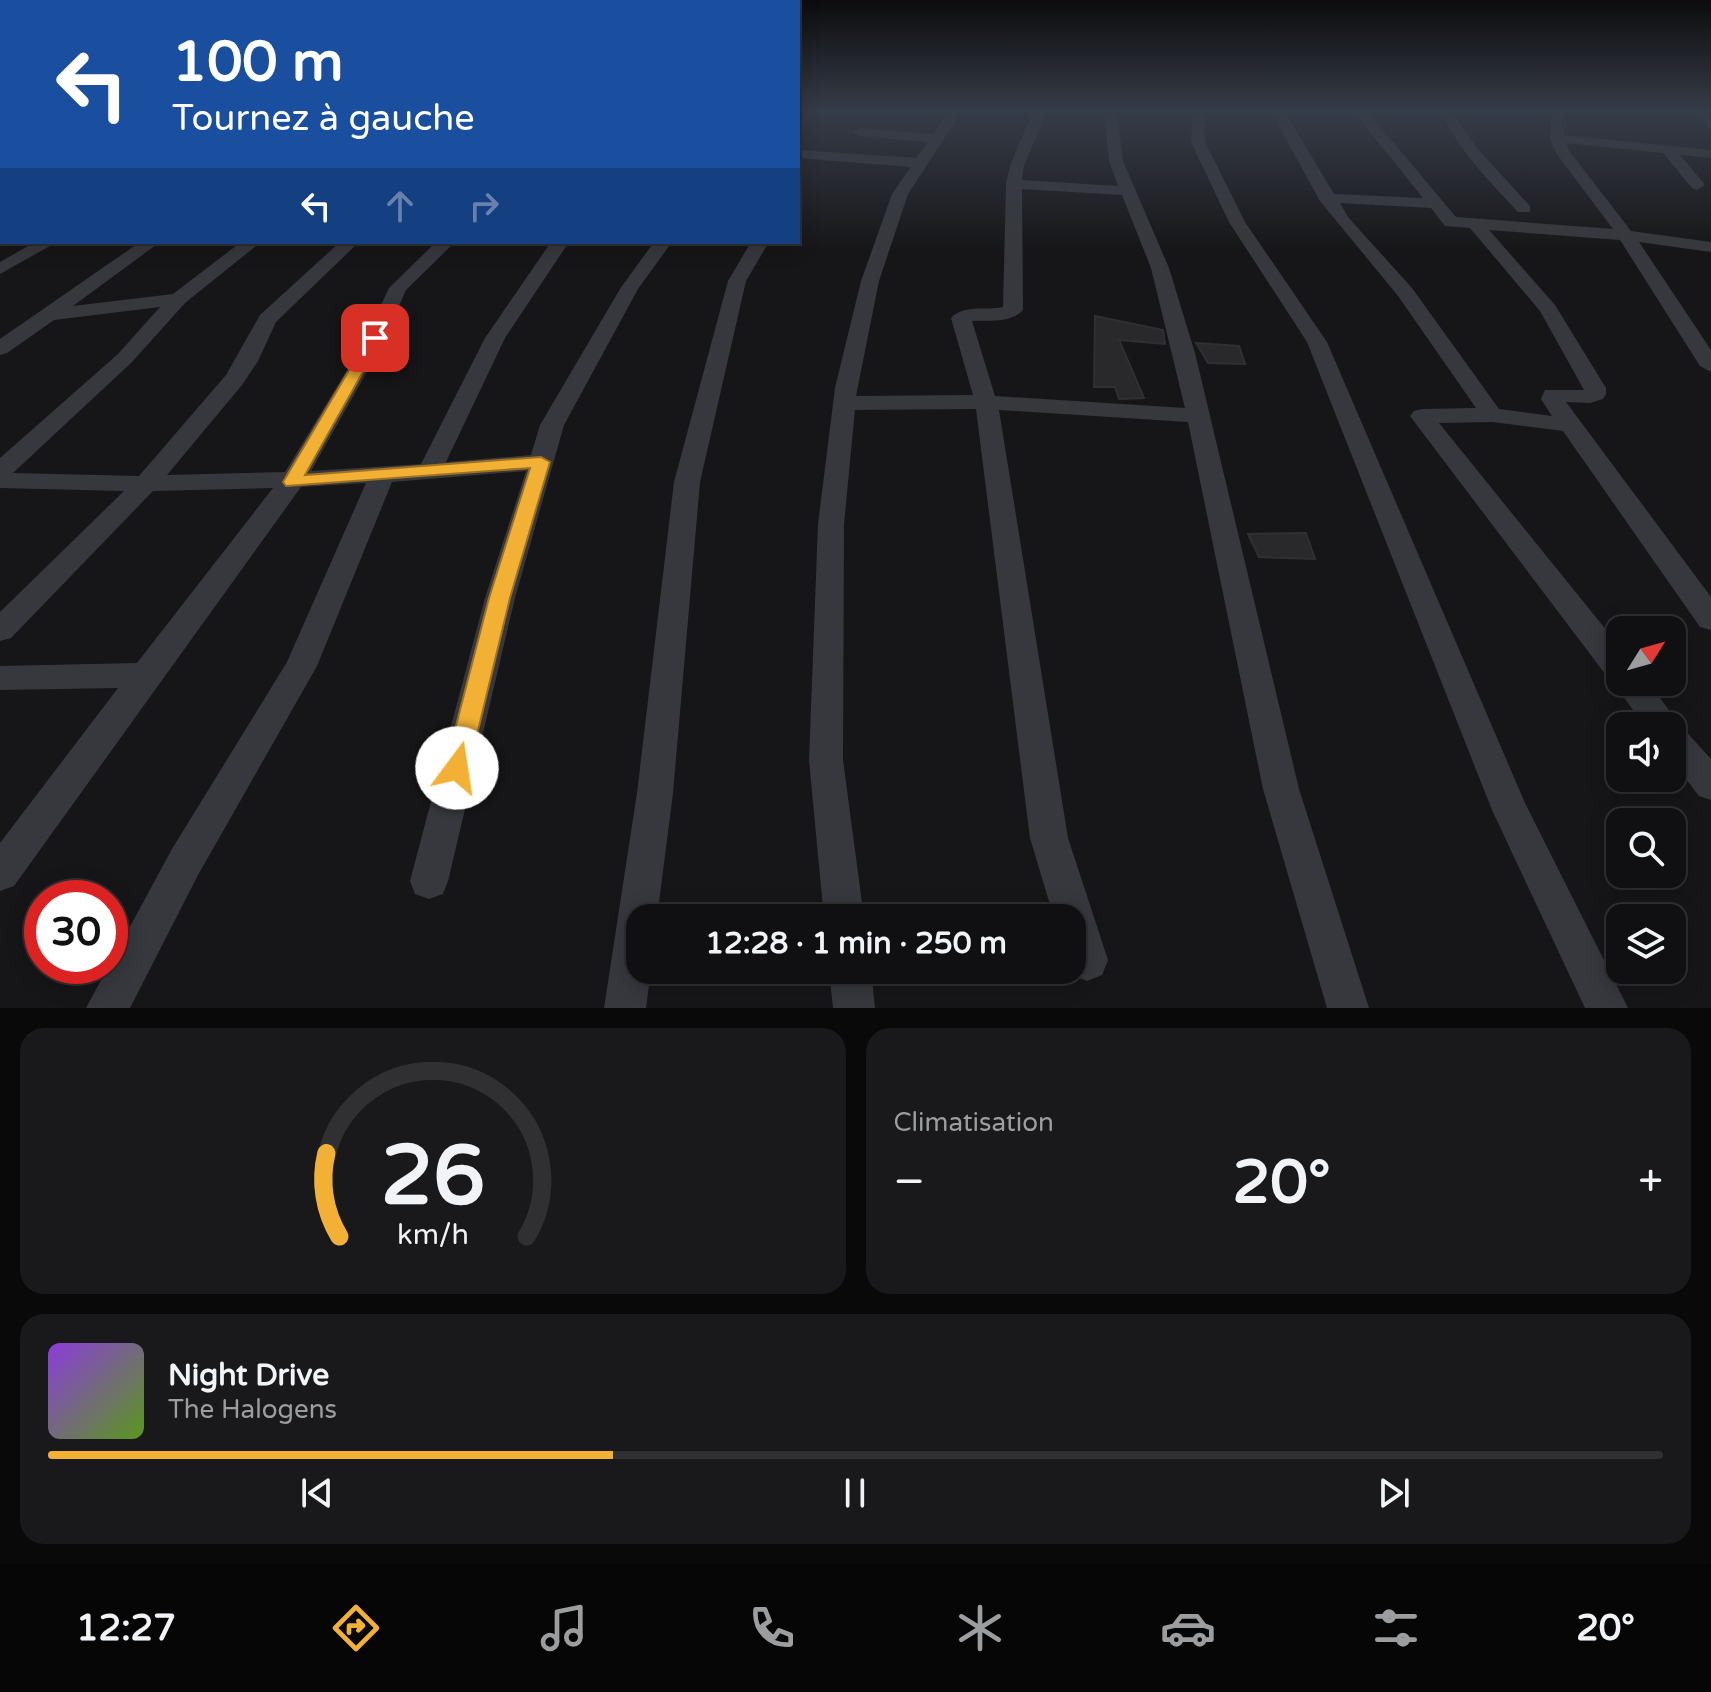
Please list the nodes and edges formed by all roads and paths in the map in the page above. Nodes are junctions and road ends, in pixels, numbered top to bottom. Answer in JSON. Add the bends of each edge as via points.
{"nodes":[{"id":1,"x":867,"y":158,"type":"edge"},
{"id":2,"x":923,"y":158,"type":"edge"},
{"id":3,"x":1020,"y":158,"type":"edge"},
{"id":4,"x":1116,"y":158,"type":"edge"},
{"id":5,"x":1206,"y":158,"type":"edge"},
{"id":6,"x":1304,"y":158,"type":"edge"},
{"id":7,"x":1399,"y":158,"type":"edge"},
{"id":8,"x":1476,"y":158,"type":"edge"},
{"id":9,"x":1567,"y":158,"type":"edge"},
{"id":10,"x":1675,"y":158,"type":"edge"},
{"id":11,"x":920,"y":163,"type":"junction"},
{"id":12,"x":1014,"y":184,"type":"junction"},
{"id":13,"x":1697,"y":185,"type":"dead end"},
{"id":14,"x":1129,"y":191,"type":"junction"},
{"id":15,"x":1326,"y":198,"type":"junction"},
{"id":16,"x":1436,"y":203,"type":"junction"},
{"id":17,"x":1524,"y":209,"type":"dead end"},
{"id":18,"x":1476,"y":225,"type":"junction"},
{"id":19,"x":1626,"y":235,"type":"junction"},
{"id":20,"x":44,"y":244,"type":"edge"},
{"id":21,"x":148,"y":244,"type":"edge"},
{"id":22,"x":249,"y":244,"type":"edge"},
{"id":23,"x":348,"y":244,"type":"edge"},
{"id":24,"x":444,"y":244,"type":"edge"},
{"id":25,"x":559,"y":244,"type":"edge"},
{"id":26,"x":662,"y":244,"type":"edge"},
{"id":27,"x":759,"y":244,"type":"edge"},
{"id":28,"x":1711,"y":247,"type":"edge"},
{"id":29,"x":0,"y":269,"type":"edge"},
{"id":30,"x":178,"y":299,"type":"junction"},
{"id":31,"x":44,"y":315,"type":"junction"},
{"id":32,"x":0,"y":349,"type":"edge"},
{"id":33,"x":1711,"y":366,"type":"edge"},
{"id":34,"x":986,"y":402,"type":"junction"},
{"id":35,"x":844,"y":403,"type":"junction"},
{"id":36,"x":1492,"y":415,"type":"junction"},
{"id":37,"x":1198,"y":416,"type":"junction"},
{"id":38,"x":1571,"y":425,"type":"junction"},
{"id":39,"x":541,"y":462,"type":"junction"},
{"id":40,"x":0,"y":471,"type":"edge"},
{"id":41,"x":429,"y":472,"type":"junction"},
{"id":42,"x":382,"y":475,"type":"junction"},
{"id":43,"x":0,"y":480,"type":"edge"},
{"id":44,"x":292,"y":482,"type":"junction"},
{"id":45,"x":145,"y":485,"type":"junction"},
{"id":46,"x":1711,"y":619,"type":"edge"},
{"id":47,"x":0,"y":630,"type":"edge"},
{"id":48,"x":1606,"y":652,"type":"edge"},
{"id":49,"x":146,"y":675,"type":"junction"},
{"id":50,"x":0,"y":678,"type":"edge"},
{"id":51,"x":1641,"y":696,"type":"edge"},
{"id":52,"x":1653,"y":712,"type":"edge"},
{"id":53,"x":1686,"y":754,"type":"edge"},
{"id":54,"x":1711,"y":785,"type":"edge"},
{"id":55,"x":0,"y":873,"type":"edge"},
{"id":56,"x":429,"y":881,"type":"dead end"},
{"id":57,"x":842,"y":904,"type":"edge"},
{"id":58,"x":1087,"y":960,"type":"dead end"},
{"id":59,"x":851,"y":984,"type":"edge"},
{"id":60,"x":107,"y":1008,"type":"edge"},
{"id":61,"x":625,"y":1008,"type":"edge"},
{"id":62,"x":854,"y":1008,"type":"edge"},
{"id":63,"x":1348,"y":1008,"type":"edge"},
{"id":64,"x":1607,"y":1008,"type":"edge"}],
"edges":[{"from":1,"to":11,"type":"street"},
{"from":2,"to":11,"type":"street"},
{"from":3,"to":12,"type":"street"},
{"from":4,"to":14,"type":"street"},
{"from":5,"to":64,"type":"street","via":[[1237,222],[1317,342],[1510,810]]},
{"from":6,"to":15,"type":"street"},
{"from":7,"to":16,"type":"street"},
{"from":8,"to":17,"type":"street"},
{"from":9,"to":19,"type":"street"},
{"from":10,"to":13,"type":"street"},
{"from":11,"to":35,"type":"street","via":[[900,194],[870,281]]},
{"from":12,"to":14,"type":"street"},
{"from":12,"to":34,"type":"street","via":[[1013,310],[961,318]]},
{"from":14,"to":37,"type":"street","via":[[1160,268]]},
{"from":15,"to":16,"type":"street"},
{"from":15,"to":36,"type":"street","via":[[1405,292]]},
{"from":16,"to":18,"type":"street","via":[[1448,220]]},
{"from":18,"to":19,"type":"street"},
{"from":18,"to":38,"type":"street","via":[[1548,309],[1595,388],[1590,397],[1553,395]]},
{"from":19,"to":28,"type":"street"},
{"from":19,"to":33,"type":"street"},
{"from":20,"to":29,"type":"street"},
{"from":21,"to":31,"type":"street"},
{"from":22,"to":30,"type":"street"},
{"from":23,"to":45,"type":"street","via":[[267,319],[234,380]]},
{"from":24,"to":44,"type":"street","via":[[391,297],[371,347]]},
{"from":25,"to":41,"type":"street","via":[[495,338]]},
{"from":26,"to":39,"type":"street","via":[[586,363],[552,425]]},
{"from":27,"to":61,"type":"street","via":[[737,281],[687,482],[655,793]]},
{"from":30,"to":31,"type":"street"},
{"from":30,"to":40,"type":"street","via":[[125,358]]},
{"from":31,"to":32,"type":"street"},
{"from":34,"to":35,"type":"street"},
{"from":34,"to":37,"type":"street"},
{"from":34,"to":58,"type":"street","via":[[1049,838]]},
{"from":35,"to":57,"type":"street","via":[[831,524],[826,760]]},
{"from":36,"to":38,"type":"street"},
{"from":36,"to":48,"type":"street","via":[[1422,416]]},
{"from":37,"to":63,"type":"street","via":[[1281,789]]},
{"from":38,"to":46,"type":"street"},
{"from":39,"to":41,"type":"street"},
{"from":39,"to":56,"type":"street","via":[[500,598]]},
{"from":41,"to":42,"type":"street"},
{"from":42,"to":44,"type":"street"},
{"from":42,"to":60,"type":"street","via":[[301,666],[185,862]]},
{"from":43,"to":45,"type":"street"},
{"from":44,"to":45,"type":"street"},
{"from":44,"to":49,"type":"street"},
{"from":45,"to":47,"type":"street"},
{"from":49,"to":50,"type":"street"},
{"from":49,"to":55,"type":"street"},
{"from":51,"to":52,"type":"street"},
{"from":53,"to":54,"type":"street"},
{"from":59,"to":62,"type":"street"}]}
